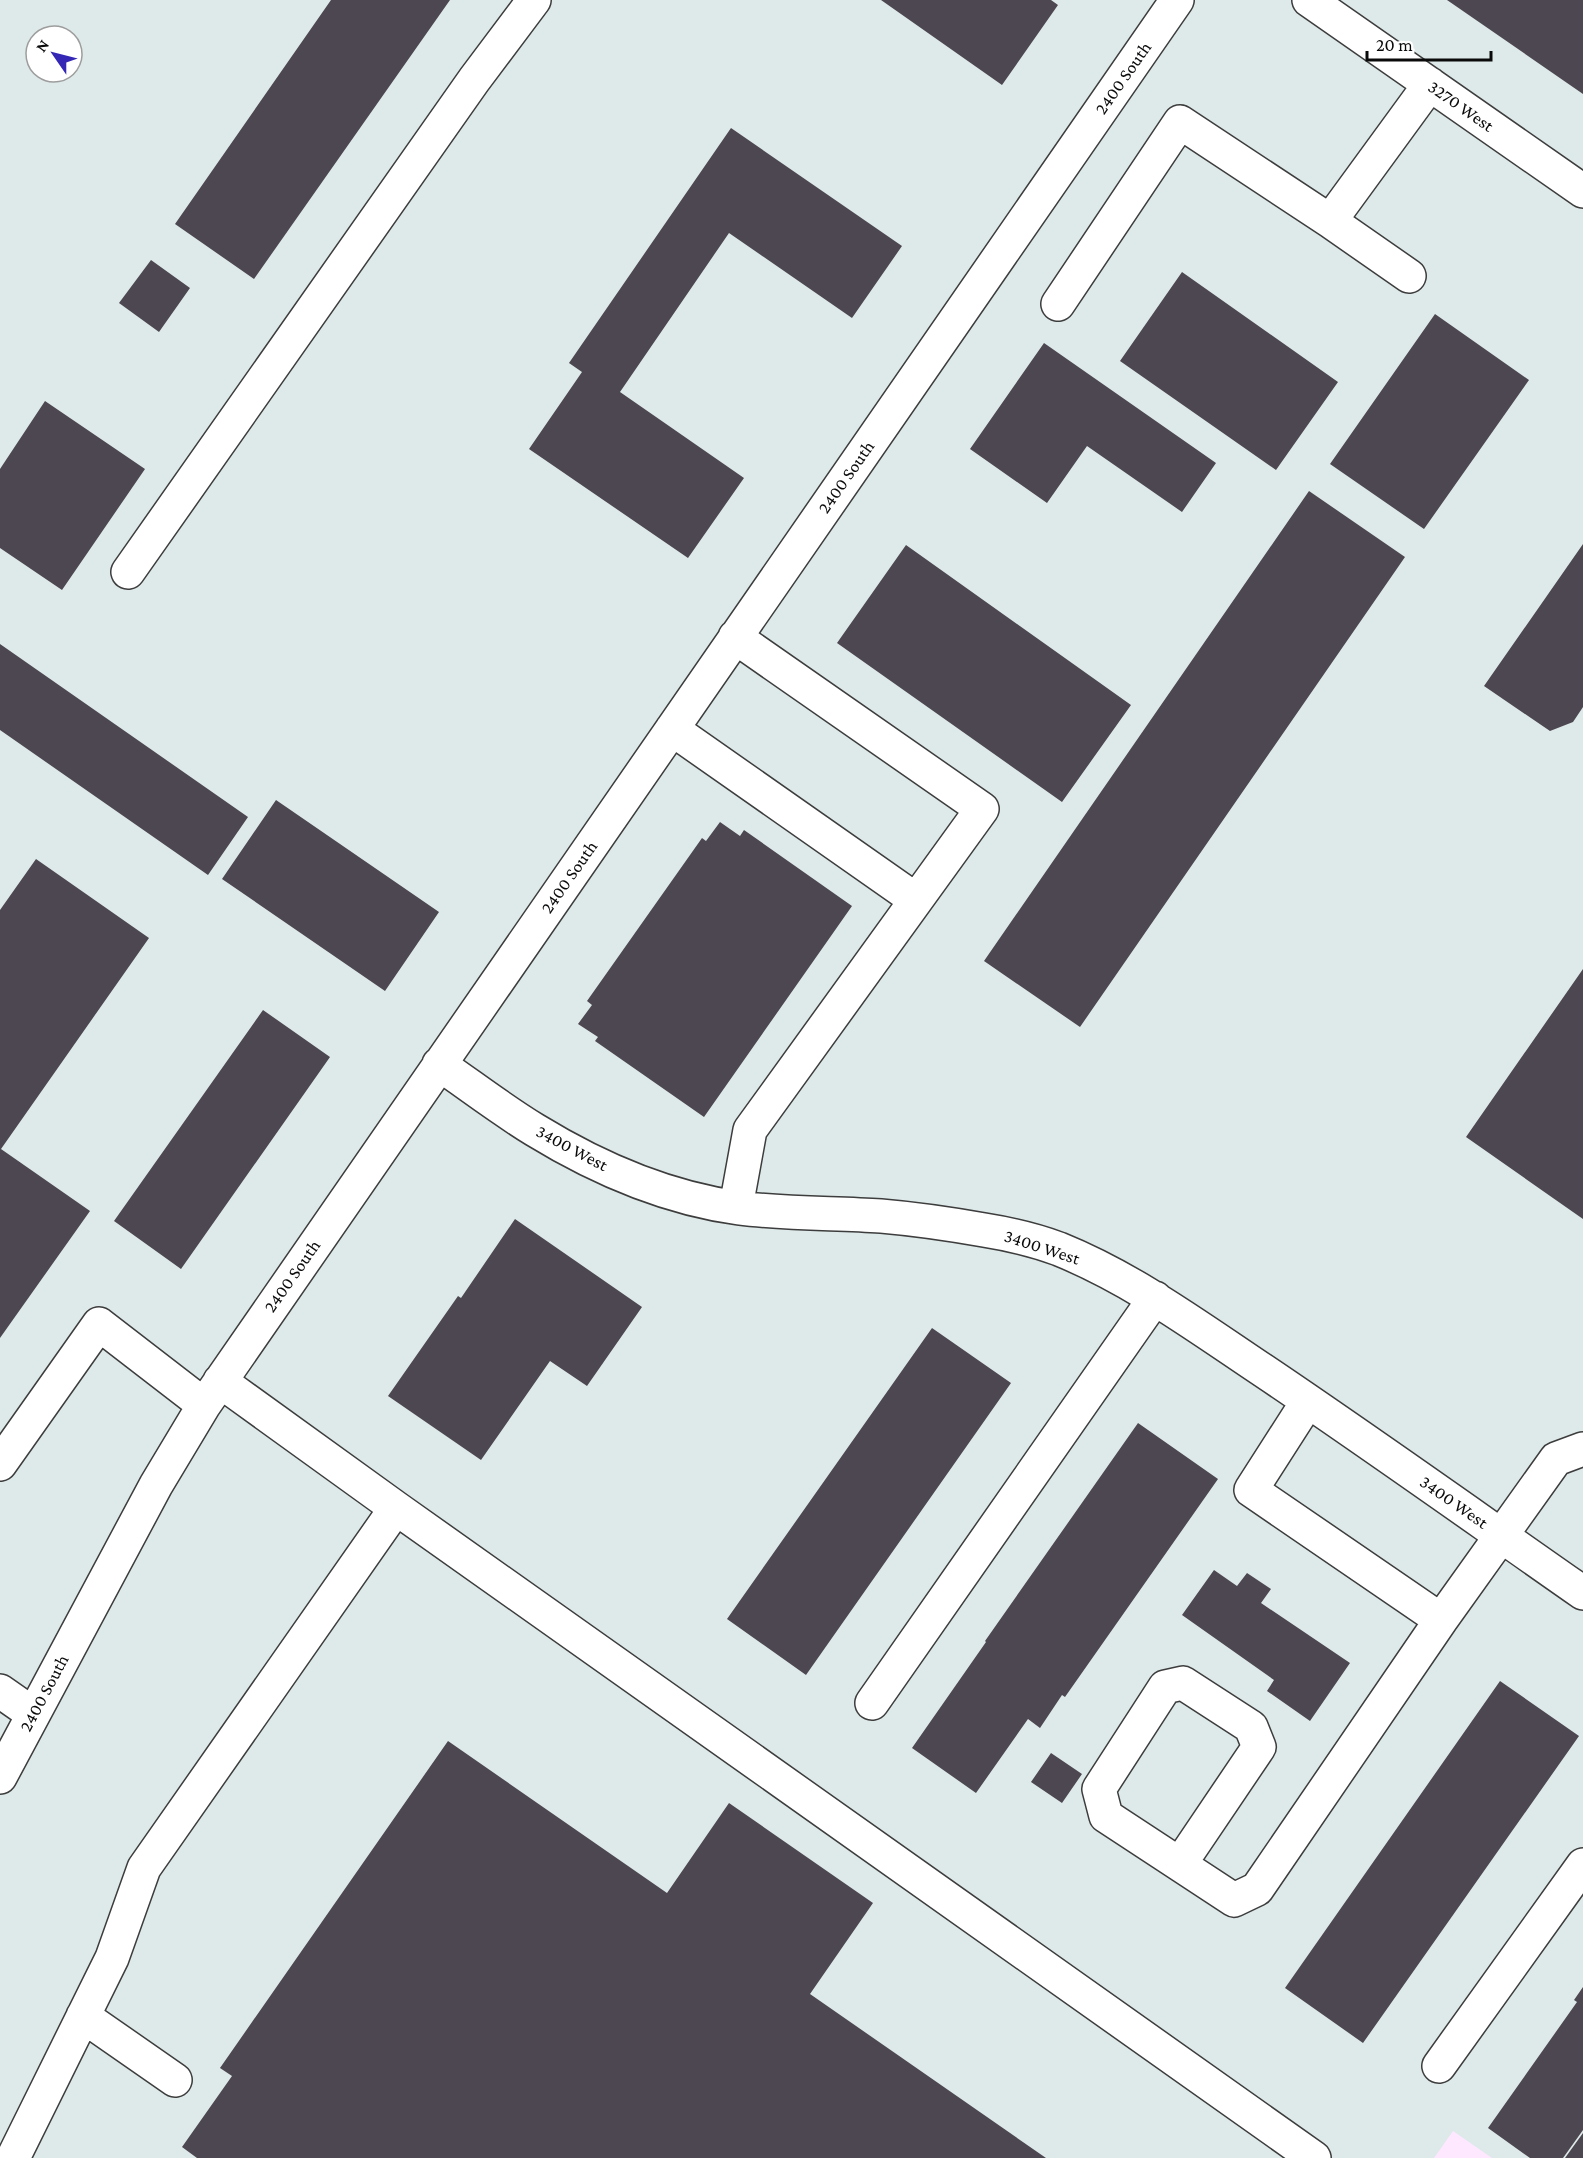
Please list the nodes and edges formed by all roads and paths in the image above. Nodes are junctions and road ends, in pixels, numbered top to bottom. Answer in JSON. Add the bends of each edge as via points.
{"nodes":[{"id":1,"x":534,"y":0,"type":"edge"},
{"id":2,"x":1177,"y":0,"type":"edge"},
{"id":3,"x":1309,"y":0,"type":"edge"},
{"id":4,"x":1430,"y":84,"type":"junction"},
{"id":5,"x":1583,"y":191,"type":"edge"},
{"id":6,"x":1330,"y":221,"type":"junction"},
{"id":7,"x":1409,"y":276,"type":"dead end"},
{"id":8,"x":1058,"y":304,"type":"dead end"},
{"id":9,"x":128,"y":572,"type":"dead end"},
{"id":10,"x":735,"y":638,"type":"junction"},
{"id":11,"x":672,"y":729,"type":"junction"},
{"id":12,"x":916,"y":900,"type":"junction"},
{"id":13,"x":439,"y":1064,"type":"junction"},
{"id":14,"x":736,"y":1207,"type":"junction"},
{"id":15,"x":1155,"y":1298,"type":"junction"},
{"id":16,"x":212,"y":1393,"type":"junction"},
{"id":17,"x":1308,"y":1401,"type":"junction"},
{"id":18,"x":1583,"y":1449,"type":"edge"},
{"id":19,"x":0,"y":1464,"type":"edge"},
{"id":20,"x":396,"y":1508,"type":"junction"},
{"id":21,"x":1501,"y":1535,"type":"junction"},
{"id":22,"x":1583,"y":1593,"type":"edge"},
{"id":23,"x":1441,"y":1620,"type":"junction"},
{"id":24,"x":0,"y":1691,"type":"edge"},
{"id":25,"x":872,"y":1703,"type":"dead end"},
{"id":26,"x":33,"y":1714,"type":"junction"},
{"id":27,"x":0,"y":1777,"type":"edge"},
{"id":28,"x":1180,"y":1864,"type":"junction"},
{"id":29,"x":1583,"y":1865,"type":"edge"},
{"id":30,"x":83,"y":2016,"type":"junction"},
{"id":31,"x":1439,"y":2066,"type":"dead end"},
{"id":32,"x":175,"y":2080,"type":"dead end"},
{"id":33,"x":13,"y":2158,"type":"edge"},
{"id":34,"x":1314,"y":2158,"type":"edge"}],
"edges":[{"from":1,"to":9,"type":"street"},
{"from":2,"to":10,"type":"street","name":"2400 South"},
{"from":3,"to":4,"type":"street","name":"3270 West"},
{"from":4,"to":5,"type":"street","name":"3270 West"},
{"from":4,"to":6,"type":"street"},
{"from":6,"to":7,"type":"street"},
{"from":6,"to":8,"type":"street","via":[[1180,122]]},
{"from":10,"to":11,"type":"street","name":"2400 South"},
{"from":10,"to":12,"type":"street","via":[[982,808]]},
{"from":11,"to":12,"type":"street"},
{"from":11,"to":13,"type":"street","name":"2400 South"},
{"from":12,"to":14,"type":"street","via":[[750,1130]]},
{"from":13,"to":14,"type":"street","name":"3400 West","via":[[534,1129],[583,1157],[684,1196]]},
{"from":13,"to":16,"type":"street","name":"2400 South"},
{"from":14,"to":15,"type":"street","name":"3400 West","via":[[793,1214],[879,1216],[1008,1234],[1057,1248]]},
{"from":15,"to":17,"type":"street","name":"3400 West"},
{"from":15,"to":25,"type":"street"},
{"from":16,"to":19,"type":"street","via":[[99,1324]]},
{"from":16,"to":20,"type":"street"},
{"from":16,"to":26,"type":"street","name":"2400 South","via":[[156,1485]]},
{"from":17,"to":21,"type":"street","name":"3400 West"},
{"from":17,"to":23,"type":"street","via":[[1251,1490]]},
{"from":18,"to":21,"type":"street","via":[[1557,1460]]},
{"from":20,"to":30,"type":"street","via":[[144,1868],[112,1958]]},
{"from":20,"to":34,"type":"street"},
{"from":21,"to":22,"type":"street","name":"3400 West"},
{"from":21,"to":23,"type":"street"},
{"from":23,"to":28,"type":"street","via":[[1257,1889],[1233,1900]]},
{"from":24,"to":26,"type":"street"},
{"from":26,"to":27,"type":"street","name":"2400 South"},
{"from":28,"to":28,"type":"street","via":[[1106,1816],[1099,1789],[1165,1687],[1183,1683],[1251,1727],[1259,1747]]},
{"from":29,"to":31,"type":"street"},
{"from":30,"to":32,"type":"street"},
{"from":30,"to":33,"type":"street"}]}
